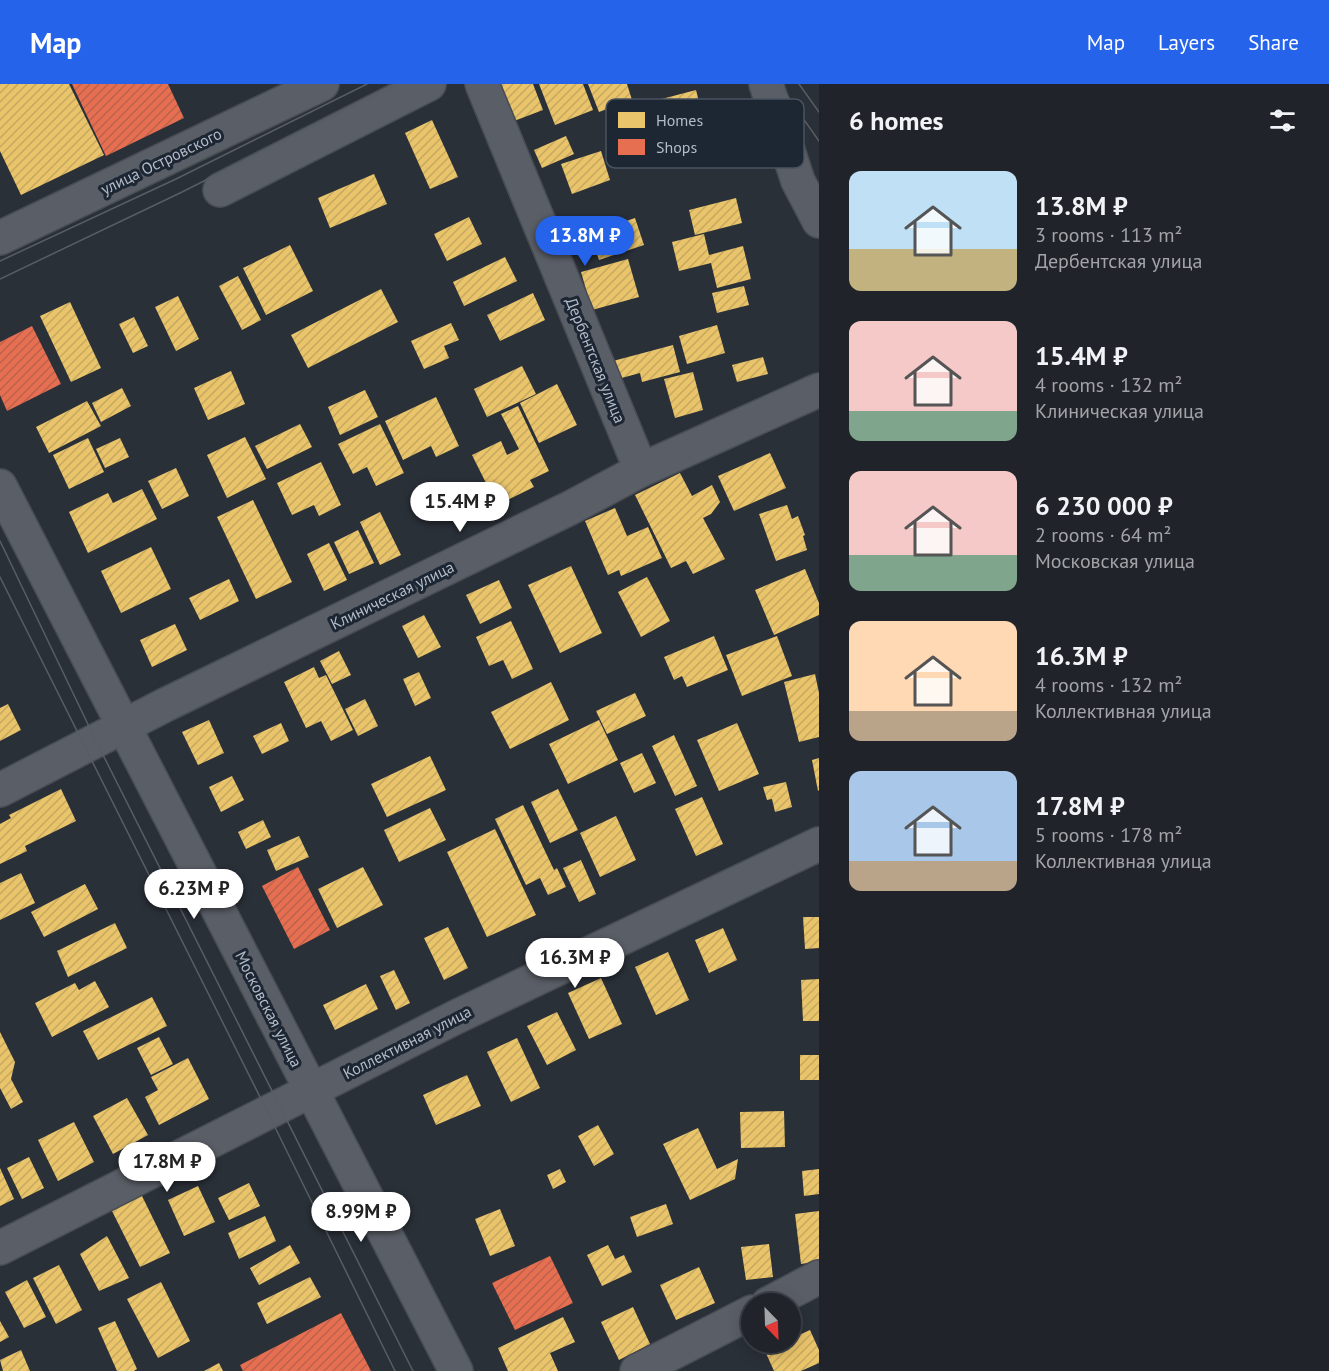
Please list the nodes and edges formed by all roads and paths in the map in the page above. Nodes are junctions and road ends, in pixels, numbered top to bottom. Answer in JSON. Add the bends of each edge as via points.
{"nodes":[{"id":1,"x":429,"y":84,"type":"edge"},
{"id":2,"x":482,"y":84,"type":"edge"},
{"id":3,"x":766,"y":84,"type":"edge"},
{"id":4,"x":305,"y":88,"type":"edge"},
{"id":5,"x":771,"y":99,"type":"edge"},
{"id":6,"x":794,"y":168,"type":"edge"},
{"id":7,"x":220,"y":190,"type":"dead end"},
{"id":8,"x":819,"y":221,"type":"edge"},
{"id":9,"x":0,"y":238,"type":"edge"},
{"id":10,"x":819,"y":390,"type":"edge"},
{"id":11,"x":640,"y":470,"type":"junction"},
{"id":12,"x":0,"y":486,"type":"edge"},
{"id":13,"x":123,"y":726,"type":"junction"},
{"id":14,"x":0,"y":790,"type":"edge"},
{"id":15,"x":819,"y":844,"type":"edge"},
{"id":16,"x":311,"y":1091,"type":"junction"},
{"id":17,"x":0,"y":1248,"type":"edge"},
{"id":18,"x":819,"y":1277,"type":"edge"},
{"id":19,"x":789,"y":1293,"type":"edge"},
{"id":20,"x":741,"y":1318,"type":"edge"},
{"id":21,"x":456,"y":1371,"type":"edge"},
{"id":22,"x":637,"y":1371,"type":"edge"}],
"edges":[{"from":1,"to":7,"type":"street"},
{"from":2,"to":11,"type":"street","name":"Дербентская улица"},
{"from":3,"to":5,"type":"street"},
{"from":4,"to":9,"type":"street","name":"улица Островского"},
{"from":6,"to":8,"type":"street"},
{"from":10,"to":11,"type":"street","name":"Клиническая улица"},
{"from":11,"to":13,"type":"street","name":"Клиническая улица"},
{"from":12,"to":13,"type":"street","name":"Московская улица"},
{"from":13,"to":14,"type":"street","name":"Клиническая улица"},
{"from":13,"to":16,"type":"street","name":"Московская улица"},
{"from":15,"to":16,"type":"street","name":"Коллективная улица","via":[[456,1017]]},
{"from":16,"to":17,"type":"street","name":"Коллективная улица","via":[[96,1215]]},
{"from":16,"to":21,"type":"street","name":"Московская улица"},
{"from":18,"to":19,"type":"street"},
{"from":20,"to":22,"type":"street"}]}
